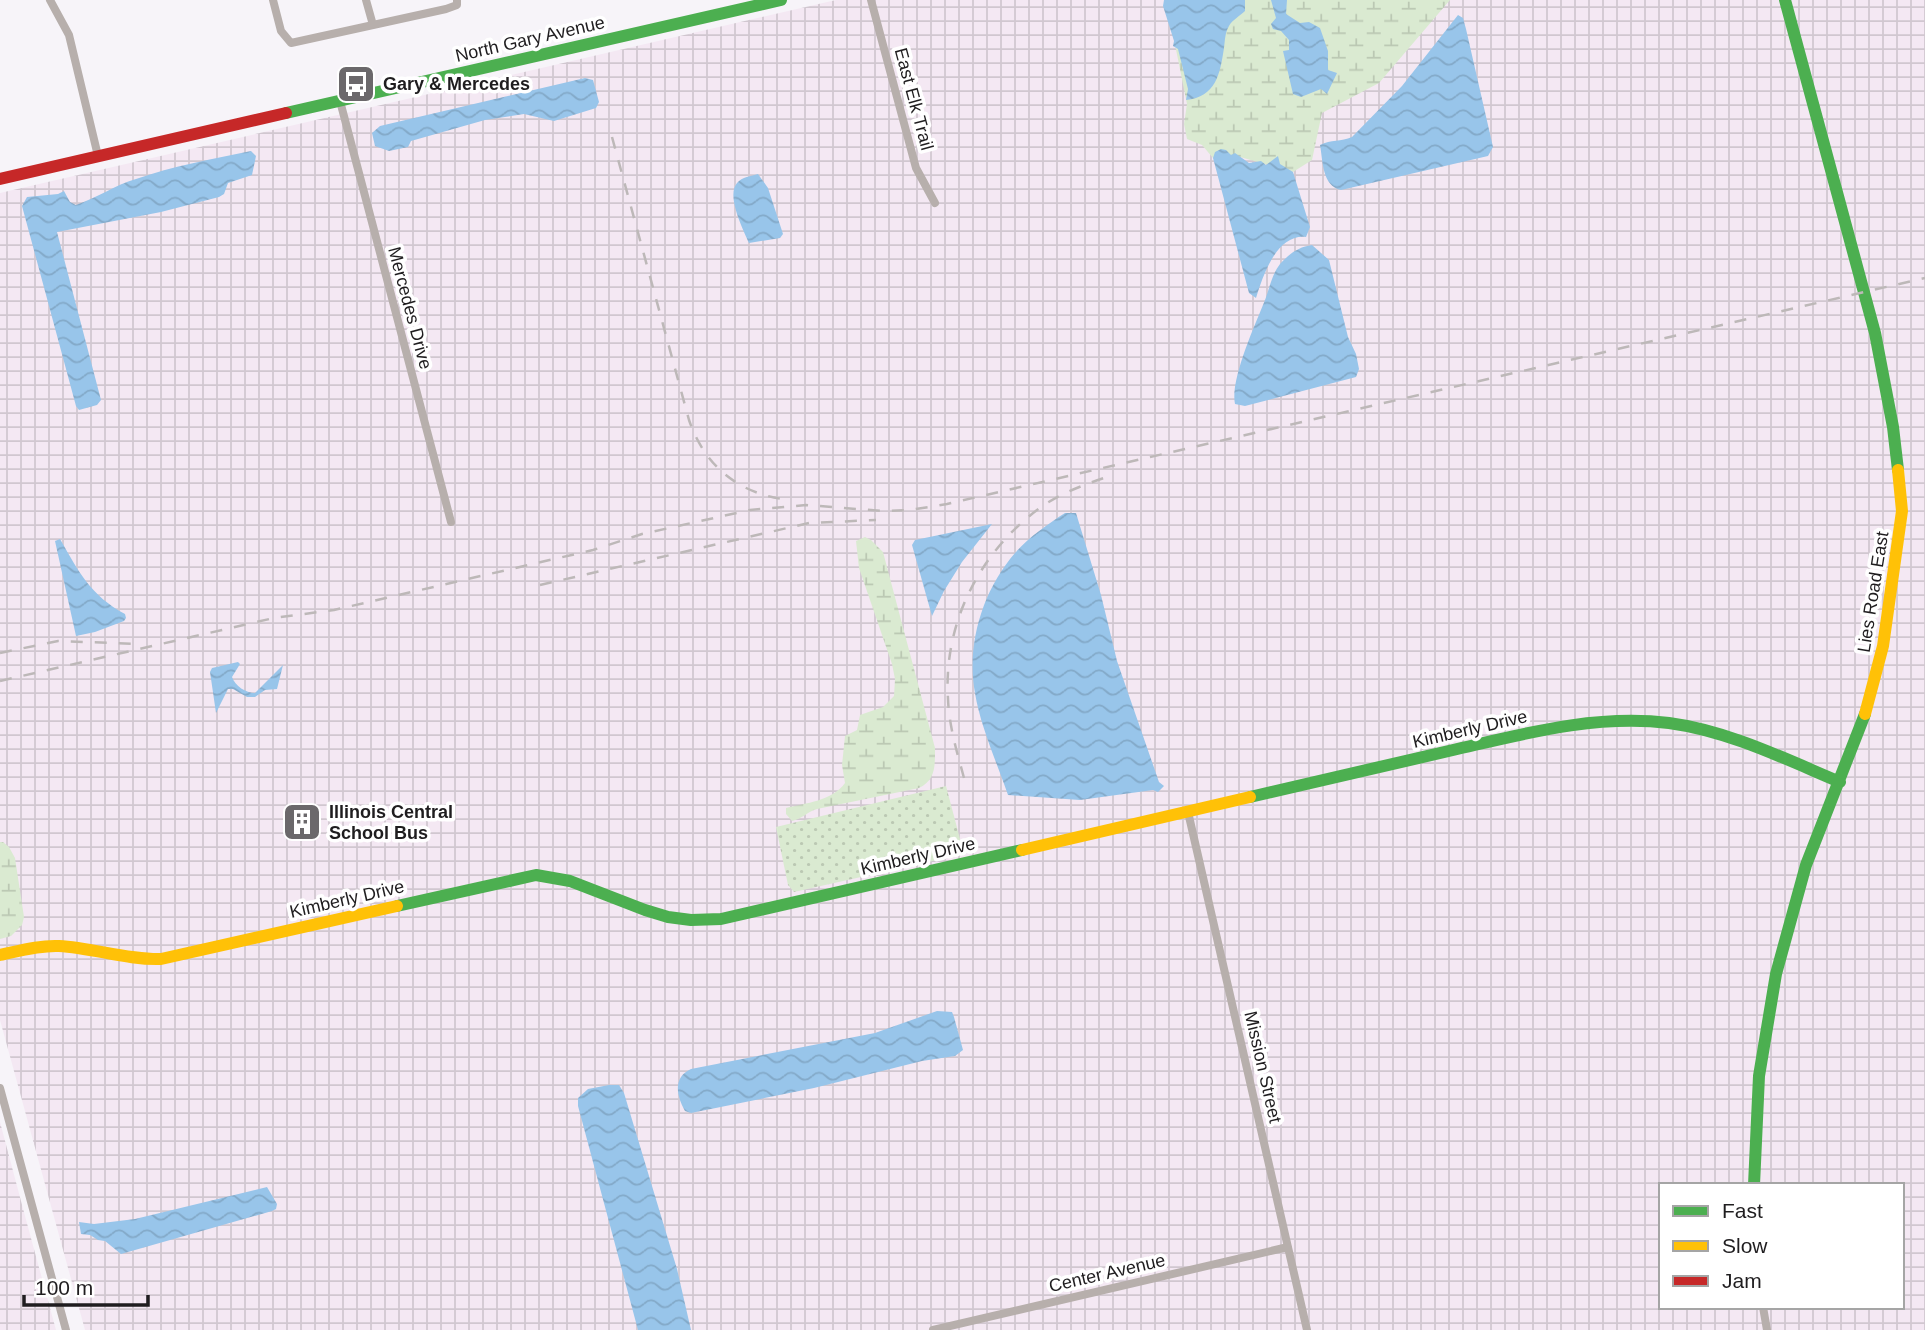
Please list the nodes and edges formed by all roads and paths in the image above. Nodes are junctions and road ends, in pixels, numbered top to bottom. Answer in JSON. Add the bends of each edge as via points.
{"nodes":[{"id":1,"x":50,"y":0,"type":"edge"},
{"id":2,"x":273,"y":0,"type":"edge"},
{"id":3,"x":366,"y":0,"type":"edge"},
{"id":4,"x":457,"y":0,"type":"edge"},
{"id":5,"x":781,"y":0,"type":"edge"},
{"id":6,"x":871,"y":0,"type":"edge"},
{"id":7,"x":1785,"y":0,"type":"edge"},
{"id":8,"x":373,"y":25,"type":"junction"},
{"id":9,"x":340,"y":101,"type":"junction"},
{"id":10,"x":98,"y":156,"type":"junction"},
{"id":11,"x":0,"y":178,"type":"edge"},
{"id":12,"x":935,"y":203,"type":"dead end"},
{"id":13,"x":451,"y":522,"type":"dead end"},
{"id":14,"x":1840,"y":782,"type":"junction"},
{"id":15,"x":1188,"y":812,"type":"junction"},
{"id":16,"x":0,"y":955,"type":"edge"},
{"id":17,"x":0,"y":1088,"type":"edge"},
{"id":18,"x":1754,"y":1183,"type":"edge"},
{"id":19,"x":1288,"y":1247,"type":"junction"},
{"id":20,"x":1763,"y":1309,"type":"edge"},
{"id":21,"x":66,"y":1330,"type":"edge"},
{"id":22,"x":933,"y":1330,"type":"edge"},
{"id":23,"x":1307,"y":1330,"type":"edge"},
{"id":24,"x":1767,"y":1330,"type":"edge"}],
"edges":[{"from":1,"to":10,"type":"street","via":[[68,35]]},
{"from":2,"to":8,"type":"street","via":[[281,31],[290,43]]},
{"from":3,"to":8,"type":"street"},
{"from":4,"to":8,"type":"street","via":[[457,5],[446,9]]},
{"from":5,"to":9,"type":"street","name":"North Gary Avenue"},
{"from":6,"to":12,"type":"street","name":"East Elk Trail","via":[[916,168]]},
{"from":7,"to":14,"type":"street","name":"Lies Road East","via":[[1875,333],[1893,427],[1902,511],[1879,664]]},
{"from":9,"to":10,"type":"street","name":"North Gary Avenue"},
{"from":9,"to":13,"type":"street","name":"Mercedes Drive"},
{"from":10,"to":11,"type":"street","name":"North Gary Avenue"},
{"from":14,"to":15,"type":"street","name":"Kimberly Drive","via":[[1718,735],[1645,721],[1620,722],[1533,732]]},
{"from":14,"to":18,"type":"street","name":"Lies Road East","via":[[1805,865],[1776,974],[1759,1076]]},
{"from":15,"to":16,"type":"street","name":"Kimberly Drive","via":[[721,919],[694,921],[659,915],[572,880],[536,875],[161,960],[134,960],[56,946]]},
{"from":15,"to":19,"type":"street","name":"Mission Street"},
{"from":17,"to":21,"type":"street"},
{"from":19,"to":22,"type":"street","name":"Center Avenue"},
{"from":19,"to":23,"type":"street","name":"Mission Street"},
{"from":20,"to":24,"type":"street"}]}
